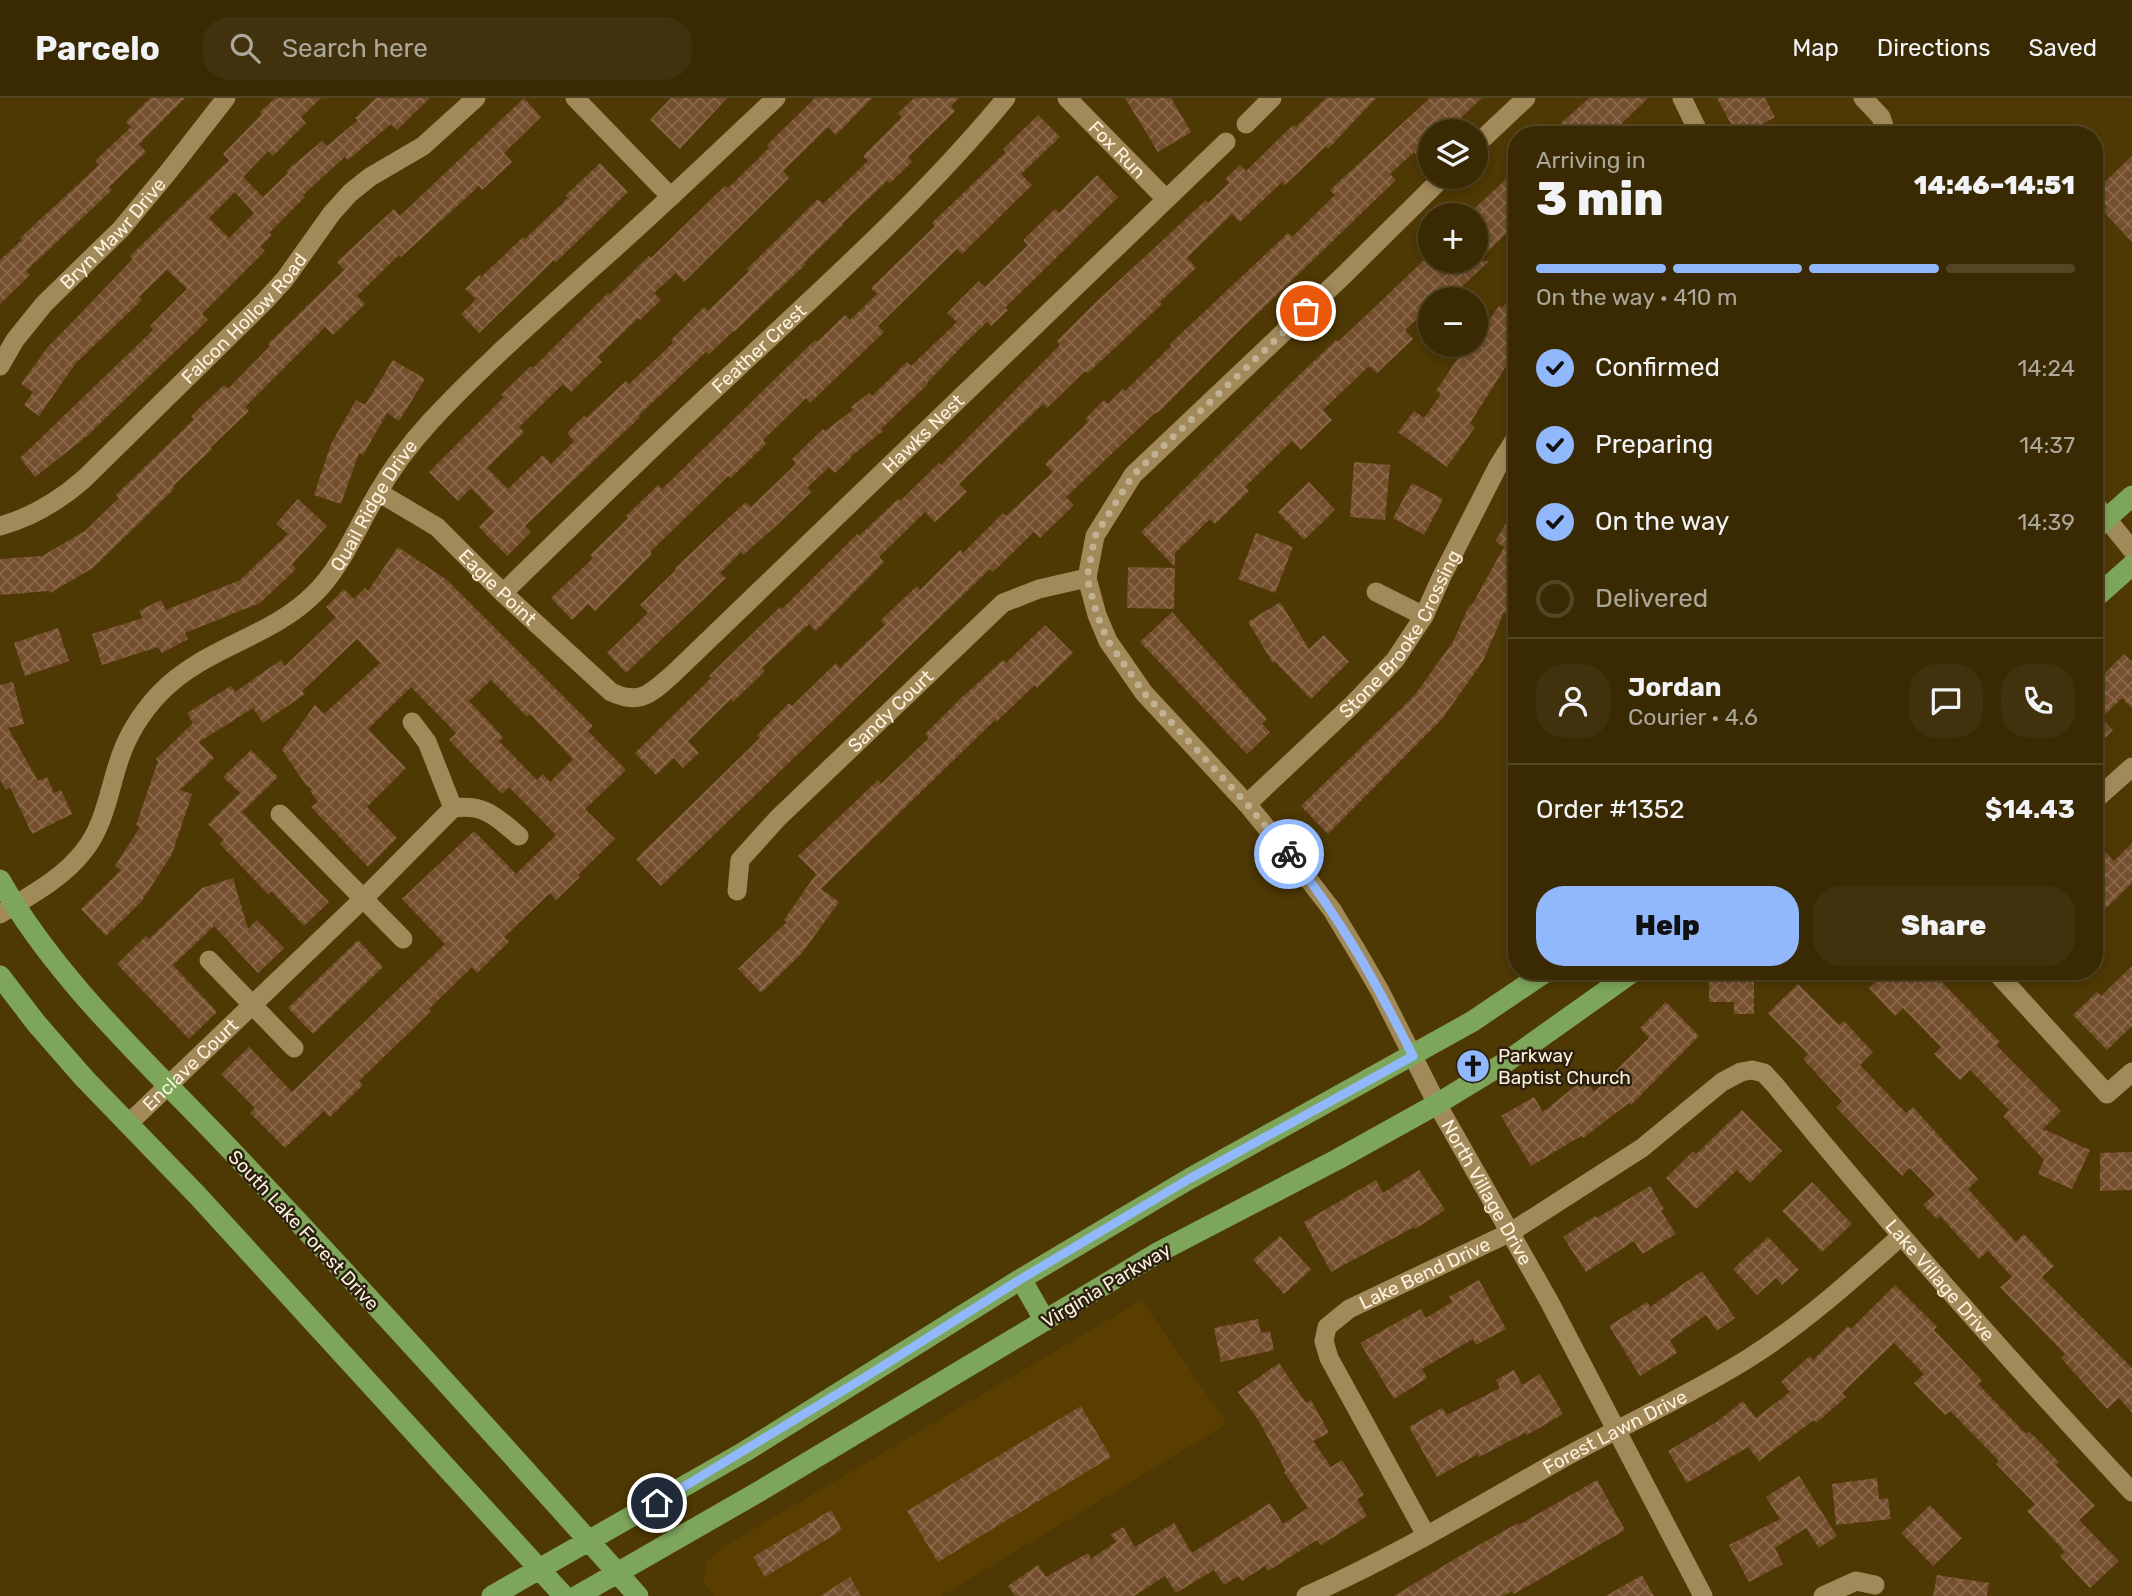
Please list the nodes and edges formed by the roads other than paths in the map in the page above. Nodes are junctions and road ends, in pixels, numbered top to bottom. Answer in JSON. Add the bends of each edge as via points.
{"nodes":[{"id":1,"x":226,"y":98,"type":"edge"},
{"id":2,"x":476,"y":98,"type":"edge"},
{"id":3,"x":575,"y":98,"type":"edge"},
{"id":4,"x":776,"y":98,"type":"edge"},
{"id":5,"x":1006,"y":98,"type":"edge"},
{"id":6,"x":1067,"y":98,"type":"edge"},
{"id":7,"x":1272,"y":98,"type":"edge"},
{"id":8,"x":1526,"y":98,"type":"edge"},
{"id":9,"x":1682,"y":98,"type":"edge"},
{"id":10,"x":1863,"y":98,"type":"edge"},
{"id":11,"x":1246,"y":124,"type":"dead end"},
{"id":12,"x":1696,"y":126,"type":"edge"},
{"id":13,"x":1884,"y":126,"type":"edge"},
{"id":14,"x":1488,"y":134,"type":"edge"},
{"id":15,"x":1226,"y":142,"type":"dead end"},
{"id":16,"x":1431,"y":189,"type":"edge"},
{"id":17,"x":671,"y":197,"type":"junction"},
{"id":18,"x":1166,"y":199,"type":"junction"},
{"id":19,"x":0,"y":366,"type":"edge"},
{"id":20,"x":1508,"y":451,"type":"edge"},
{"id":21,"x":378,"y":492,"type":"junction"},
{"id":22,"x":2132,"y":496,"type":"edge"},
{"id":23,"x":2103,"y":514,"type":"edge"},
{"id":24,"x":2103,"y":521,"type":"edge"},
{"id":25,"x":1,"y":522,"type":"edge"},
{"id":26,"x":2132,"y":550,"type":"edge"},
{"id":27,"x":2132,"y":565,"type":"edge"},
{"id":28,"x":1087,"y":578,"type":"junction"},
{"id":29,"x":2103,"y":591,"type":"edge"},
{"id":30,"x":1376,"y":592,"type":"dead end"},
{"id":31,"x":503,"y":593,"type":"junction"},
{"id":32,"x":1424,"y":616,"type":"junction"},
{"id":33,"x":611,"y":692,"type":"joint"},
{"id":34,"x":412,"y":722,"type":"dead end"},
{"id":35,"x":2132,"y":767,"type":"edge"},
{"id":36,"x":2103,"y":793,"type":"edge"},
{"id":37,"x":1247,"y":804,"type":"junction"},
{"id":38,"x":453,"y":808,"type":"junction"},
{"id":39,"x":281,"y":814,"type":"dead end"},
{"id":40,"x":519,"y":836,"type":"dead end"},
{"id":41,"x":0,"y":880,"type":"edge"},
{"id":42,"x":737,"y":891,"type":"dead end"},
{"id":43,"x":364,"y":898,"type":"junction"},
{"id":44,"x":7,"y":909,"type":"edge"},
{"id":45,"x":402,"y":939,"type":"dead end"},
{"id":46,"x":209,"y":960,"type":"dead end"},
{"id":47,"x":0,"y":976,"type":"edge"},
{"id":48,"x":1534,"y":980,"type":"edge"},
{"id":49,"x":1621,"y":980,"type":"edge"},
{"id":50,"x":2003,"y":980,"type":"edge"},
{"id":51,"x":253,"y":1004,"type":"junction"},
{"id":52,"x":294,"y":1048,"type":"dead end"},
{"id":53,"x":1413,"y":1056,"type":"junction"},
{"id":54,"x":1752,"y":1070,"type":"joint"},
{"id":55,"x":2132,"y":1072,"type":"edge"},
{"id":56,"x":169,"y":1084,"type":"junction"},
{"id":57,"x":1437,"y":1104,"type":"junction"},
{"id":58,"x":128,"y":1124,"type":"junction"},
{"id":59,"x":1511,"y":1232,"type":"junction"},
{"id":60,"x":1901,"y":1236,"type":"junction"},
{"id":61,"x":1021,"y":1279,"type":"junction"},
{"id":62,"x":1045,"y":1321,"type":"junction"},
{"id":63,"x":1616,"y":1429,"type":"junction"},
{"id":64,"x":2132,"y":1492,"type":"edge"},
{"id":65,"x":1426,"y":1535,"type":"junction"},
{"id":66,"x":589,"y":1541,"type":"junction"},
{"id":67,"x":541,"y":1569,"type":"junction"},
{"id":68,"x":618,"y":1573,"type":"junction"},
{"id":69,"x":1875,"y":1585,"type":"dead end"},
{"id":70,"x":492,"y":1596,"type":"edge"},
{"id":71,"x":564,"y":1596,"type":"edge"},
{"id":72,"x":577,"y":1596,"type":"edge"},
{"id":73,"x":638,"y":1596,"type":"edge"},
{"id":74,"x":1306,"y":1596,"type":"edge"},
{"id":75,"x":1703,"y":1596,"type":"edge"},
{"id":76,"x":1823,"y":1596,"type":"edge"}],
"edges":[{"from":1,"to":19,"type":"street","name":"Bryn Mawr Drive","via":[[121,229],[44,304]]},
{"from":2,"to":25,"type":"street","name":"Falcon Hollow Road","via":[[423,146],[350,193],[265,301],[63,498],[42,510]]},
{"from":3,"to":17,"type":"street"},
{"from":4,"to":17,"type":"street","name":"Quail Ridge Drive"},
{"from":5,"to":31,"type":"street","name":"Feather Crest","via":[[891,222]]},
{"from":6,"to":18,"type":"street","name":"Fox Run"},
{"from":7,"to":11,"type":"street"},
{"from":8,"to":14,"type":"street"},
{"from":9,"to":12,"type":"street"},
{"from":10,"to":13,"type":"street"},
{"from":15,"to":18,"type":"street","name":"Hawks Nest"},
{"from":16,"to":28,"type":"street","via":[[1133,475],[1095,536]]},
{"from":17,"to":21,"type":"street","name":"Quail Ridge Drive","via":[[517,334],[430,422]]},
{"from":18,"to":33,"type":"street","name":"Hawks Nest","via":[[652,693],[625,699]]},
{"from":20,"to":32,"type":"street","name":"Stone Brooke Crossing"},
{"from":21,"to":31,"type":"street","name":"Eagle Point","via":[[437,527]]},
{"from":21,"to":44,"type":"street","name":"Quail Ridge Drive","via":[[316,593],[271,628],[192,666],[158,695],[133,727],[96,831],[84,851],[69,868]]},
{"from":22,"to":23,"type":"main road"},
{"from":24,"to":26,"type":"street"},
{"from":27,"to":29,"type":"main road"},
{"from":28,"to":37,"type":"street","name":"North Village Drive","via":[[1108,641],[1144,693]]},
{"from":28,"to":42,"type":"street","name":"Sandy Court","via":[[1003,603],[778,818],[740,860]]},
{"from":30,"to":32,"type":"street"},
{"from":31,"to":33,"type":"street","name":"Eagle Point"},
{"from":32,"to":37,"type":"street","name":"Stone Brooke Crossing","via":[[1395,660]]},
{"from":34,"to":38,"type":"street","via":[[427,741]]},
{"from":35,"to":36,"type":"street"},
{"from":37,"to":53,"type":"street","name":"North Village Drive","via":[[1332,910]]},
{"from":38,"to":40,"type":"street","via":[[471,806],[494,814]]},
{"from":38,"to":43,"type":"street","name":"Enclave Court"},
{"from":39,"to":43,"type":"street"},
{"from":41,"to":44,"type":"main road","name":"South Lake Forest Drive"},
{"from":43,"to":45,"type":"street"},
{"from":43,"to":51,"type":"street","name":"Enclave Court"},
{"from":44,"to":56,"type":"main road","name":"South Lake Forest Drive"},
{"from":46,"to":51,"type":"street","name":"Enclave Court"},
{"from":47,"to":58,"type":"main road"},
{"from":48,"to":53,"type":"main road"},
{"from":49,"to":57,"type":"main road","name":"Virginia Parkway","via":[[1506,1062]]},
{"from":50,"to":55,"type":"street","via":[[2107,1094]]},
{"from":51,"to":52,"type":"street","name":"Enclave Court"},
{"from":51,"to":56,"type":"street","name":"Enclave Court"},
{"from":53,"to":57,"type":"street","name":"North Village Drive"},
{"from":53,"to":61,"type":"main road"},
{"from":54,"to":59,"type":"street","name":"Lake Bend Drive","via":[[1722,1082],[1642,1148]]},
{"from":54,"to":60,"type":"street","name":"Lake Village Drive","via":[[1764,1073],[1775,1084]]},
{"from":56,"to":58,"type":"street","name":"Enclave Court"},
{"from":56,"to":66,"type":"main road","name":"South Lake Forest Drive"},
{"from":57,"to":59,"type":"street","name":"North Village Drive"},
{"from":57,"to":62,"type":"main road","name":"Virginia Parkway","via":[[1159,1252]]},
{"from":58,"to":67,"type":"main road"},
{"from":59,"to":63,"type":"street","name":"North Village Drive"},
{"from":59,"to":65,"type":"street","name":"Lake Bend Drive","via":[[1349,1309],[1327,1327],[1324,1341],[1329,1358]]},
{"from":60,"to":63,"type":"street","name":"Forest Lawn Drive","via":[[1752,1356]]},
{"from":60,"to":64,"type":"street","name":"Lake Village Drive"},
{"from":61,"to":62,"type":"main road"},
{"from":61,"to":66,"type":"main road","via":[[744,1452]]},
{"from":62,"to":68,"type":"main road","name":"Virginia Parkway"},
{"from":63,"to":65,"type":"street","name":"Forest Lawn Drive"},
{"from":63,"to":75,"type":"street","name":"North Village Drive"},
{"from":65,"to":74,"type":"street","name":"Forest Lawn Drive"},
{"from":66,"to":67,"type":"main road"},
{"from":66,"to":68,"type":"main road","name":"South Lake Forest Drive"},
{"from":67,"to":70,"type":"main road"},
{"from":67,"to":71,"type":"main road"},
{"from":68,"to":72,"type":"main road","name":"Virginia Parkway"},
{"from":68,"to":73,"type":"main road","name":"South Lake Forest Drive"},
{"from":69,"to":76,"type":"street","via":[[1856,1581]]}]}
